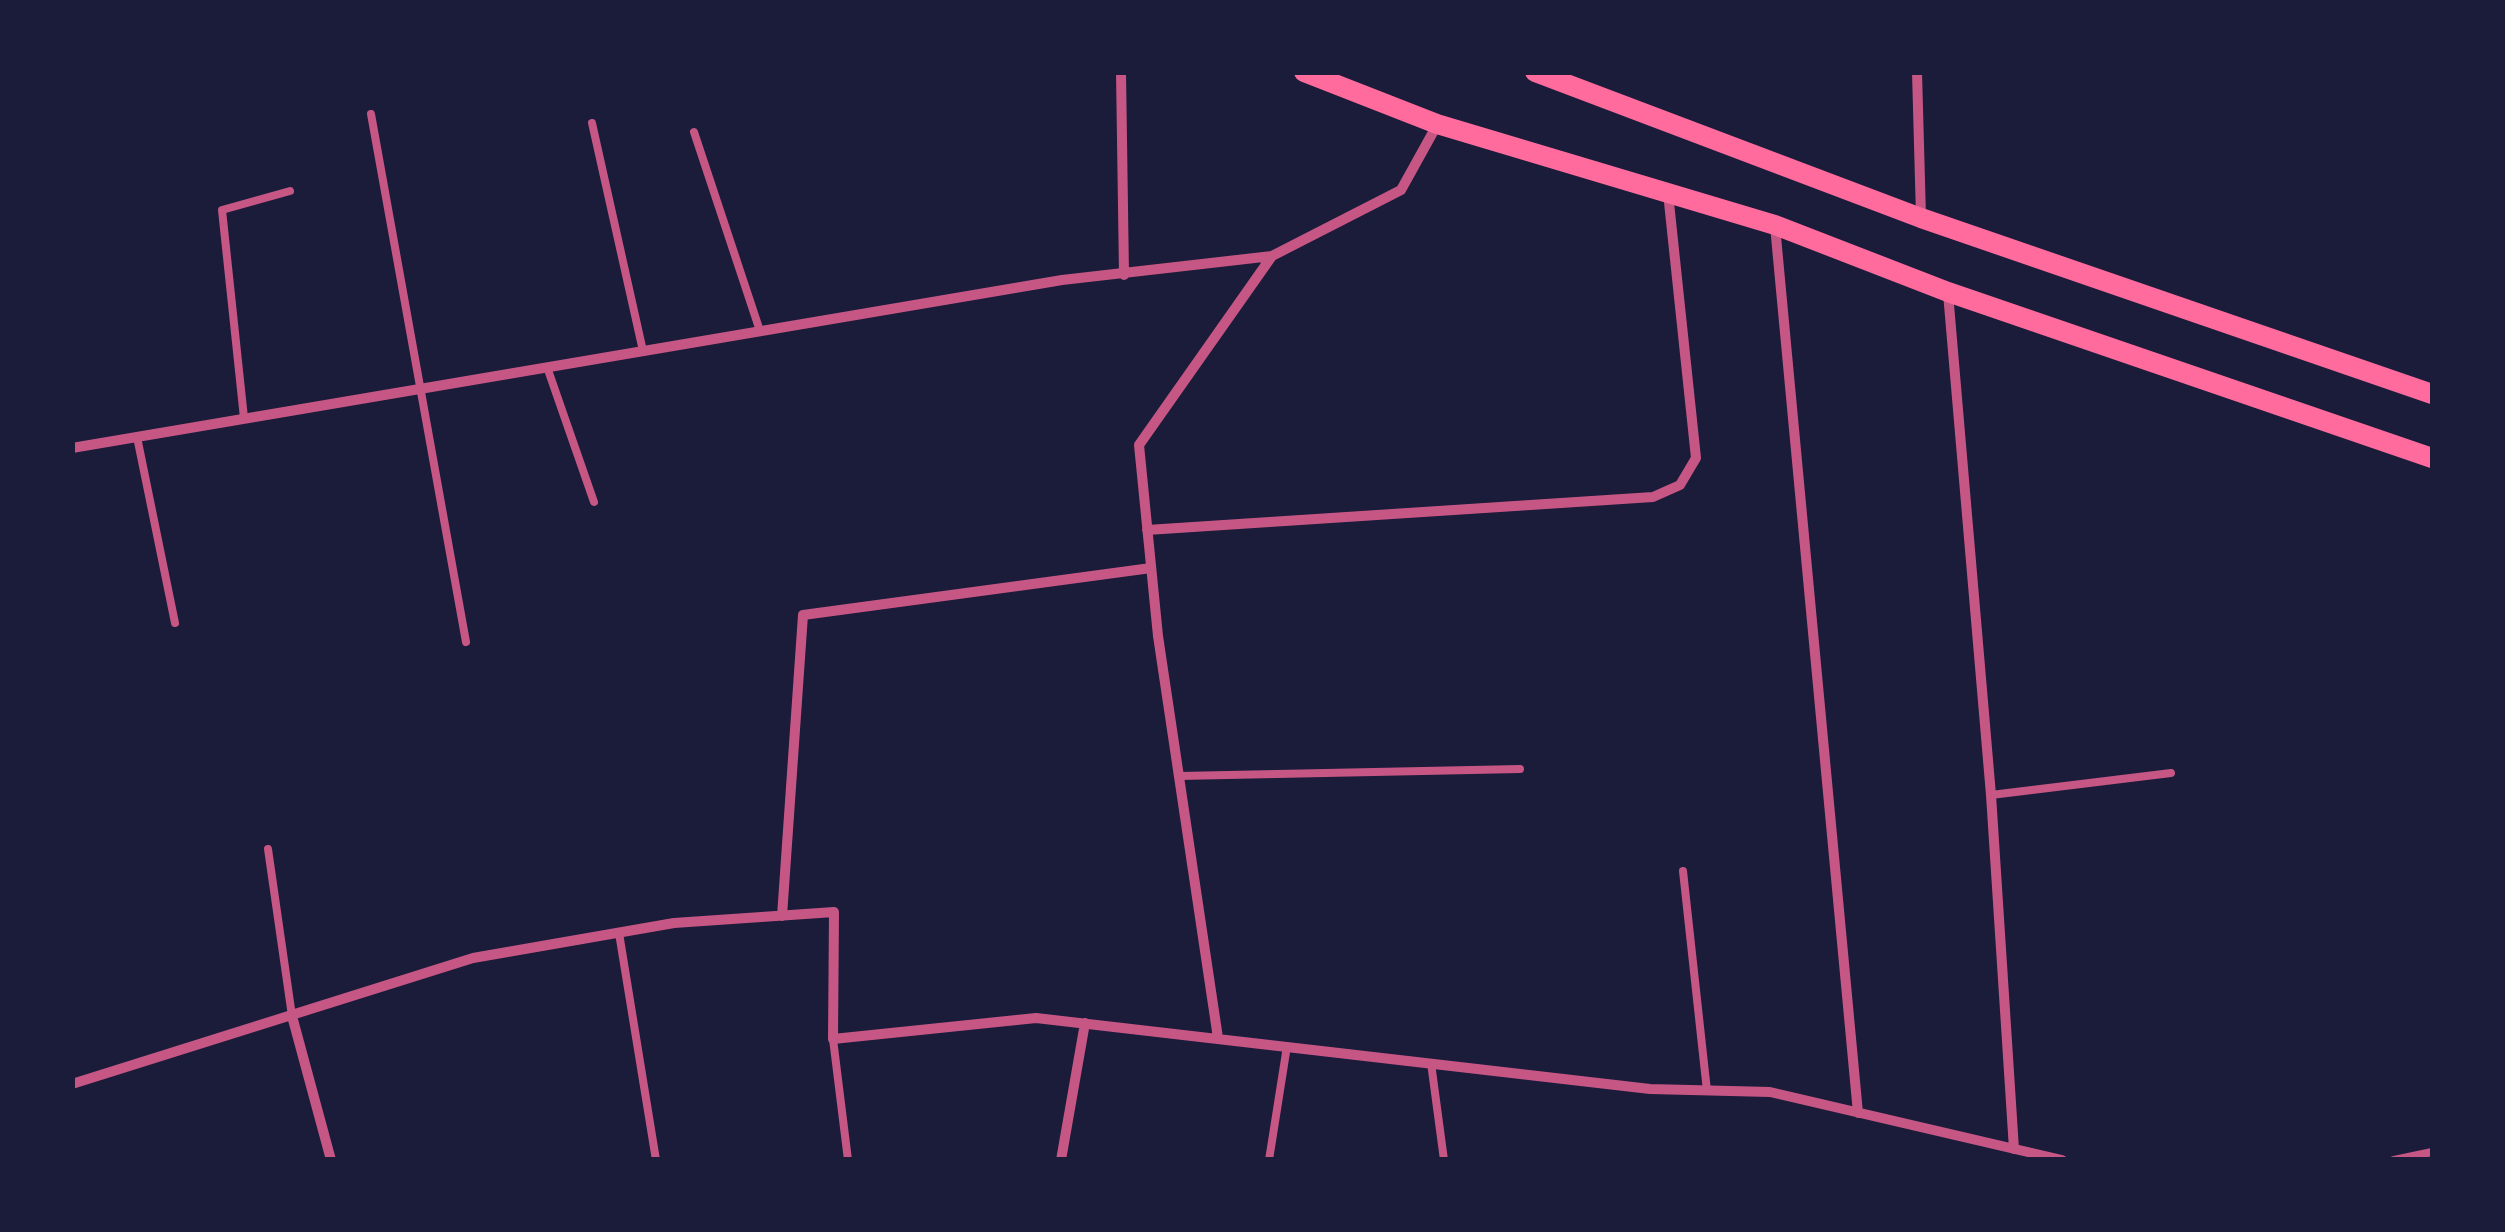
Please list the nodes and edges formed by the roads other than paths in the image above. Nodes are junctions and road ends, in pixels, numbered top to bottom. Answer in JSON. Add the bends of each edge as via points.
{"nodes":[{"id":1,"x":1121,"y":72,"type":"edge"},
{"id":2,"x":1304,"y":72,"type":"edge"},
{"id":3,"x":1535,"y":72,"type":"edge"},
{"id":4,"x":1917,"y":72,"type":"edge"},
{"id":5,"x":371,"y":114,"type":"dead end"},
{"id":6,"x":592,"y":123,"type":"dead end"},
{"id":7,"x":1437,"y":124,"type":"junction"},
{"id":8,"x":694,"y":132,"type":"dead end"},
{"id":9,"x":290,"y":191,"type":"dead end"},
{"id":10,"x":1668,"y":193,"type":"junction"},
{"id":11,"x":1921,"y":218,"type":"junction"},
{"id":12,"x":1775,"y":225,"type":"junction"},
{"id":13,"x":1272,"y":256,"type":"junction"},
{"id":14,"x":1124,"y":275,"type":"junction"},
{"id":15,"x":1948,"y":292,"type":"junction"},
{"id":16,"x":760,"y":332,"type":"junction"},
{"id":17,"x":642,"y":351,"type":"junction"},
{"id":18,"x":547,"y":367,"type":"junction"},
{"id":19,"x":422,"y":388,"type":"junction"},
{"id":20,"x":2432,"y":394,"type":"edge"},
{"id":21,"x":244,"y":418,"type":"junction"},
{"id":22,"x":137,"y":437,"type":"junction"},
{"id":23,"x":72,"y":448,"type":"edge"},
{"id":24,"x":2432,"y":458,"type":"edge"},
{"id":25,"x":594,"y":502,"type":"dead end"},
{"id":26,"x":1147,"y":530,"type":"junction"},
{"id":27,"x":1151,"y":568,"type":"junction"},
{"id":28,"x":175,"y":623,"type":"dead end"},
{"id":29,"x":466,"y":642,"type":"dead end"},
{"id":30,"x":1520,"y":769,"type":"dead end"},
{"id":31,"x":2172,"y":773,"type":"dead end"},
{"id":32,"x":1179,"y":776,"type":"junction"},
{"id":33,"x":1991,"y":795,"type":"junction"},
{"id":34,"x":268,"y":849,"type":"dead end"},
{"id":35,"x":1683,"y":871,"type":"dead end"},
{"id":36,"x":782,"y":916,"type":"junction"},
{"id":37,"x":619,"y":933,"type":"junction"},
{"id":38,"x":292,"y":1016,"type":"junction"},
{"id":39,"x":1084,"y":1023,"type":"junction"},
{"id":40,"x":1218,"y":1038,"type":"junction"},
{"id":41,"x":833,"y":1039,"type":"junction"},
{"id":42,"x":1287,"y":1046,"type":"junction"},
{"id":43,"x":1430,"y":1063,"type":"junction"},
{"id":44,"x":72,"y":1084,"type":"edge"},
{"id":45,"x":1707,"y":1091,"type":"junction"},
{"id":46,"x":1858,"y":1113,"type":"junction"},
{"id":47,"x":2014,"y":1149,"type":"junction"},
{"id":48,"x":2432,"y":1152,"type":"edge"},
{"id":49,"x":331,"y":1160,"type":"edge"},
{"id":50,"x":656,"y":1160,"type":"edge"},
{"id":51,"x":848,"y":1160,"type":"edge"},
{"id":52,"x":1061,"y":1160,"type":"edge"},
{"id":53,"x":1269,"y":1160,"type":"edge"},
{"id":54,"x":1444,"y":1160,"type":"edge"},
{"id":55,"x":2062,"y":1160,"type":"edge"},
{"id":56,"x":2394,"y":1160,"type":"edge"}],
"edges":[{"from":1,"to":14,"type":"street"},
{"from":2,"to":7,"type":"main road"},
{"from":3,"to":11,"type":"main road"},
{"from":4,"to":11,"type":"street"},
{"from":5,"to":19,"type":"lane"},
{"from":6,"to":17,"type":"lane"},
{"from":7,"to":10,"type":"main road"},
{"from":7,"to":13,"type":"street","via":[[1401,190]]},
{"from":8,"to":16,"type":"lane"},
{"from":9,"to":21,"type":"lane","via":[[222,210]]},
{"from":10,"to":12,"type":"main road"},
{"from":10,"to":26,"type":"street","via":[[1696,458],[1680,485],[1652,497]]},
{"from":11,"to":20,"type":"main road"},
{"from":12,"to":15,"type":"main road"},
{"from":12,"to":46,"type":"street"},
{"from":13,"to":14,"type":"street"},
{"from":13,"to":26,"type":"street","via":[[1139,445]]},
{"from":14,"to":16,"type":"street"},
{"from":15,"to":24,"type":"main road"},
{"from":15,"to":33,"type":"street"},
{"from":16,"to":17,"type":"street"},
{"from":17,"to":18,"type":"street"},
{"from":18,"to":19,"type":"street"},
{"from":18,"to":25,"type":"lane"},
{"from":19,"to":21,"type":"street"},
{"from":19,"to":29,"type":"lane"},
{"from":21,"to":22,"type":"street"},
{"from":22,"to":23,"type":"street"},
{"from":22,"to":28,"type":"lane"},
{"from":26,"to":27,"type":"street"},
{"from":27,"to":32,"type":"street"},
{"from":27,"to":36,"type":"street","via":[[803,615]]},
{"from":30,"to":32,"type":"lane"},
{"from":31,"to":33,"type":"lane"},
{"from":32,"to":40,"type":"street"},
{"from":33,"to":47,"type":"street"},
{"from":34,"to":38,"type":"lane"},
{"from":35,"to":45,"type":"lane"},
{"from":36,"to":37,"type":"street"},
{"from":36,"to":41,"type":"street","via":[[834,912]]},
{"from":37,"to":38,"type":"street","via":[[473,958]]},
{"from":37,"to":50,"type":"lane"},
{"from":38,"to":44,"type":"street"},
{"from":38,"to":49,"type":"street"},
{"from":39,"to":40,"type":"street"},
{"from":39,"to":41,"type":"street","via":[[1036,1018]]},
{"from":39,"to":52,"type":"street"},
{"from":40,"to":42,"type":"street"},
{"from":41,"to":51,"type":"lane"},
{"from":42,"to":43,"type":"street"},
{"from":42,"to":53,"type":"lane"},
{"from":43,"to":45,"type":"street"},
{"from":43,"to":54,"type":"lane"},
{"from":45,"to":46,"type":"street","via":[[1770,1092]]},
{"from":46,"to":47,"type":"street"},
{"from":47,"to":55,"type":"street"},
{"from":48,"to":56,"type":"lane"}]}
